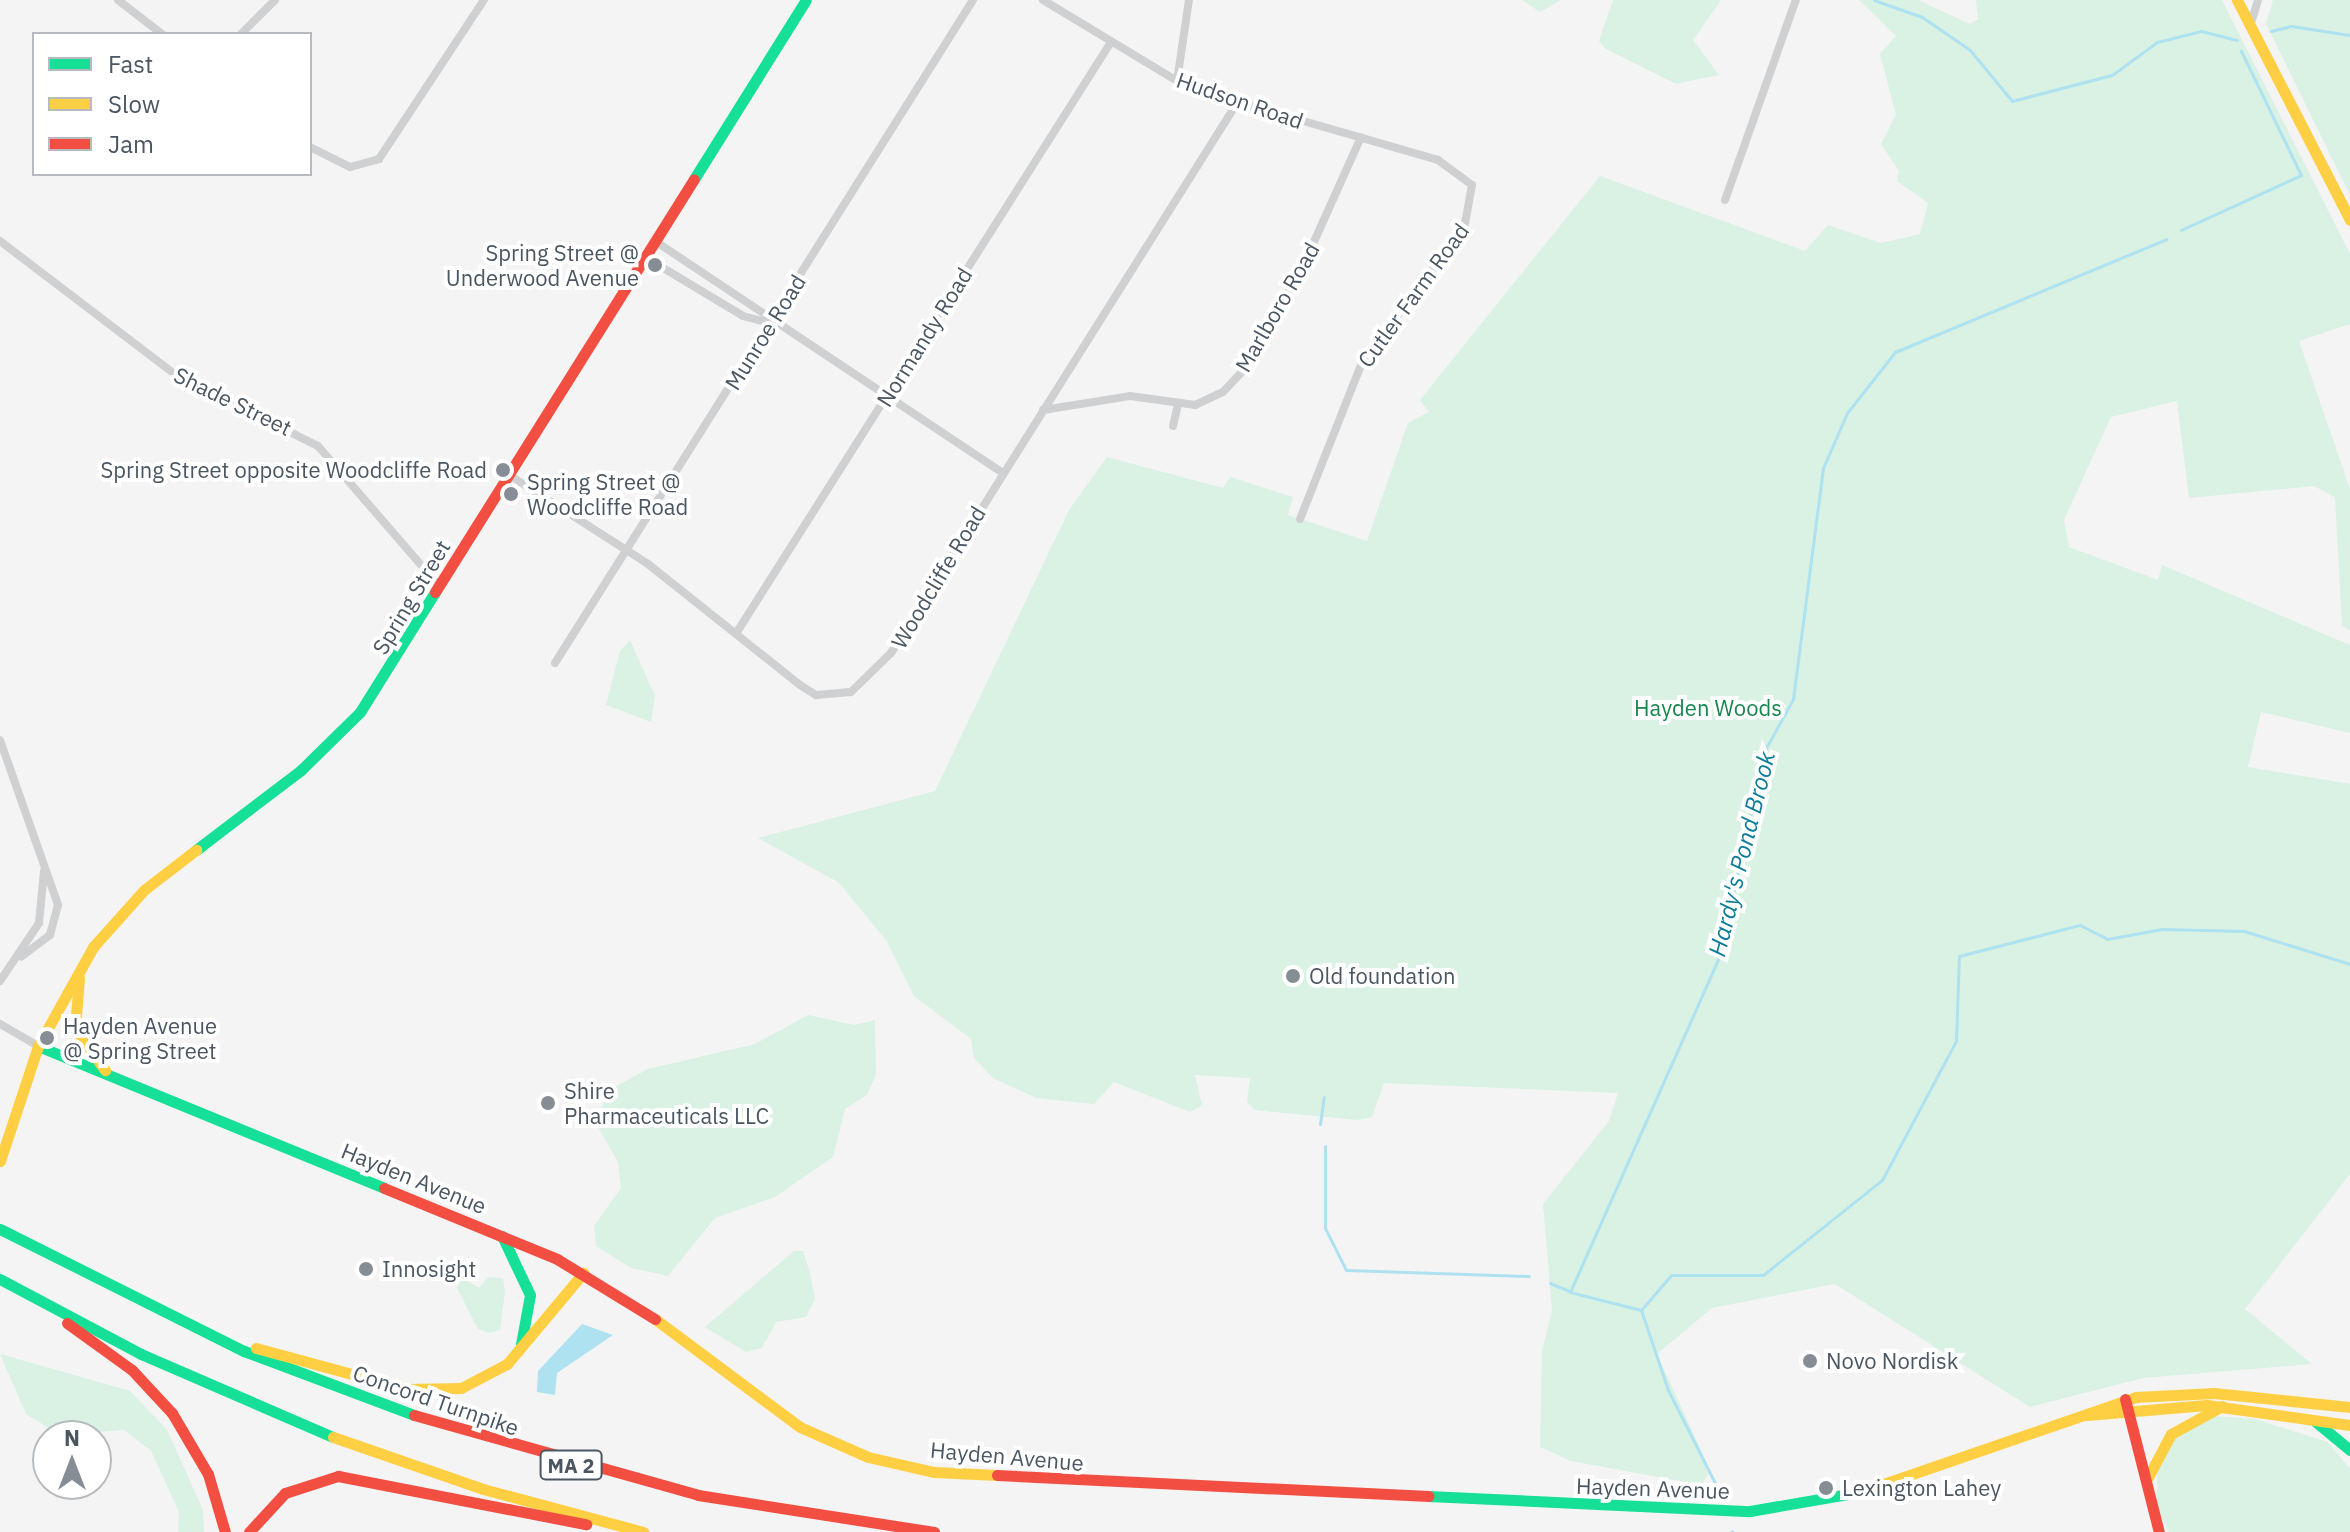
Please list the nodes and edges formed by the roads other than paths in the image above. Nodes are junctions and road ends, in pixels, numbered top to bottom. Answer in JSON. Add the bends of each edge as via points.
{"nodes":[{"id":1,"x":118,"y":0,"type":"edge"},
{"id":2,"x":275,"y":0,"type":"edge"},
{"id":3,"x":484,"y":0,"type":"edge"},
{"id":4,"x":806,"y":0,"type":"edge"},
{"id":5,"x":973,"y":0,"type":"edge"},
{"id":6,"x":1043,"y":0,"type":"edge"},
{"id":7,"x":1189,"y":0,"type":"edge"},
{"id":8,"x":1796,"y":0,"type":"edge"},
{"id":9,"x":2237,"y":0,"type":"edge"},
{"id":10,"x":2258,"y":0,"type":"edge"},
{"id":11,"x":2252,"y":28,"type":"junction"},
{"id":12,"x":159,"y":32,"type":"edge"},
{"id":13,"x":243,"y":32,"type":"edge"},
{"id":14,"x":1111,"y":42,"type":"junction"},
{"id":15,"x":1177,"y":81,"type":"junction"},
{"id":16,"x":1237,"y":103,"type":"junction"},
{"id":17,"x":1361,"y":137,"type":"junction"},
{"id":18,"x":312,"y":148,"type":"edge"},
{"id":19,"x":1452,"y":167,"type":"joint"},
{"id":20,"x":1725,"y":200,"type":"dead end"},
{"id":21,"x":2350,"y":220,"type":"edge"},
{"id":22,"x":0,"y":241,"type":"edge"},
{"id":23,"x":655,"y":241,"type":"junction"},
{"id":24,"x":645,"y":257,"type":"junction"},
{"id":25,"x":771,"y":323,"type":"junction"},
{"id":26,"x":886,"y":397,"type":"junction"},
{"id":27,"x":1178,"y":404,"type":"junction"},
{"id":28,"x":1043,"y":410,"type":"junction"},
{"id":29,"x":1173,"y":426,"type":"dead end"},
{"id":30,"x":1002,"y":472,"type":"junction"},
{"id":31,"x":509,"y":475,"type":"junction"},
{"id":32,"x":1300,"y":519,"type":"dead end"},
{"id":33,"x":627,"y":549,"type":"junction"},
{"id":34,"x":440,"y":587,"type":"junction"},
{"id":35,"x":737,"y":632,"type":"junction"},
{"id":36,"x":555,"y":663,"type":"dead end"},
{"id":37,"x":0,"y":740,"type":"edge"},
{"id":38,"x":44,"y":865,"type":"junction"},
{"id":39,"x":21,"y":957,"type":"junction"},
{"id":40,"x":83,"y":962,"type":"junction"},
{"id":41,"x":0,"y":981,"type":"edge"},
{"id":42,"x":0,"y":1024,"type":"edge"},
{"id":43,"x":38,"y":1046,"type":"junction"},
{"id":44,"x":114,"y":1077,"type":"junction"},
{"id":45,"x":0,"y":1161,"type":"edge"},
{"id":46,"x":0,"y":1229,"type":"edge"},
{"id":47,"x":502,"y":1236,"type":"junction"},
{"id":48,"x":583,"y":1273,"type":"junction"},
{"id":49,"x":0,"y":1279,"type":"edge"},
{"id":50,"x":42,"y":1303,"type":"junction"},
{"id":51,"x":224,"y":1342,"type":"junction"},
{"id":52,"x":518,"y":1351,"type":"junction"},
{"id":53,"x":2126,"y":1404,"type":"junction"},
{"id":54,"x":2222,"y":1406,"type":"junction"},
{"id":55,"x":2350,"y":1407,"type":"edge"},
{"id":56,"x":2316,"y":1422,"type":"junction"},
{"id":57,"x":2350,"y":1425,"type":"edge"},
{"id":58,"x":2350,"y":1450,"type":"edge"},
{"id":59,"x":2146,"y":1481,"type":"junction"},
{"id":60,"x":614,"y":1525,"type":"junction"},
{"id":61,"x":225,"y":1532,"type":"edge"},
{"id":62,"x":249,"y":1532,"type":"edge"},
{"id":63,"x":643,"y":1532,"type":"edge"},
{"id":64,"x":934,"y":1532,"type":"edge"},
{"id":65,"x":2159,"y":1532,"type":"edge"}],
"edges":[{"from":1,"to":12,"type":"street"},
{"from":2,"to":13,"type":"street"},
{"from":3,"to":18,"type":"street","via":[[379,159],[350,167]]},
{"from":4,"to":23,"type":"main road","name":"Spring Street"},
{"from":5,"to":25,"type":"street","name":"Munroe Road"},
{"from":6,"to":14,"type":"street","name":"Hudson Road"},
{"from":7,"to":15,"type":"street"},
{"from":8,"to":20,"type":"street"},
{"from":9,"to":11,"type":"main road"},
{"from":10,"to":11,"type":"street"},
{"from":11,"to":21,"type":"main road"},
{"from":14,"to":15,"type":"street","name":"Hudson Road"},
{"from":14,"to":26,"type":"street","name":"Normandy Road"},
{"from":15,"to":16,"type":"street","name":"Hudson Road"},
{"from":16,"to":17,"type":"street","name":"Hudson Road"},
{"from":16,"to":28,"type":"street","name":"Woodcliffe Road"},
{"from":17,"to":19,"type":"street","name":"Hudson Road"},
{"from":17,"to":27,"type":"street","name":"Marlboro Road","via":[[1344,184],[1247,366],[1223,392]]},
{"from":19,"to":32,"type":"street","name":"Cutler Farm Road","via":[[1472,185],[1464,229],[1363,360]]},
{"from":22,"to":34,"type":"street","name":"Shade Street","via":[[177,376],[318,446]]},
{"from":23,"to":24,"type":"main road","name":"Spring Street"},
{"from":23,"to":25,"type":"street"},
{"from":24,"to":25,"type":"street","via":[[743,316]]},
{"from":24,"to":31,"type":"main road","name":"Spring Street"},
{"from":25,"to":26,"type":"street"},
{"from":25,"to":33,"type":"street","name":"Munroe Road"},
{"from":26,"to":30,"type":"street"},
{"from":26,"to":35,"type":"street","name":"Normandy Road"},
{"from":27,"to":28,"type":"street","name":"Marlboro Road","via":[[1130,396]]},
{"from":27,"to":29,"type":"street"},
{"from":28,"to":30,"type":"street","name":"Woodcliffe Road"},
{"from":30,"to":35,"type":"street","name":"Woodcliffe Road","via":[[891,653],[851,692],[816,695]]},
{"from":31,"to":33,"type":"street","name":"Woodcliffe Road"},
{"from":31,"to":34,"type":"main road","name":"Spring Street"},
{"from":33,"to":35,"type":"street","name":"Woodcliffe Road"},
{"from":33,"to":36,"type":"street","name":"Munroe Road"},
{"from":34,"to":40,"type":"main road","name":"Spring Street","via":[[340,734],[144,890]]},
{"from":37,"to":38,"type":"street"},
{"from":38,"to":39,"type":"street","via":[[42,914]]},
{"from":38,"to":39,"type":"street","via":[[57,896],[56,920],[44,941]]},
{"from":39,"to":41,"type":"street"},
{"from":40,"to":43,"type":"main road","name":"Spring Street"},
{"from":40,"to":44,"type":"main road","via":[[75,1028],[88,1053]]},
{"from":42,"to":43,"type":"street"},
{"from":43,"to":44,"type":"main road","name":"Hayden Avenue"},
{"from":43,"to":45,"type":"main road","name":"Spring Street"},
{"from":44,"to":47,"type":"main road","name":"Hayden Avenue"},
{"from":46,"to":51,"type":"main road","name":"Concord Turnpike","number":"MA 2"},
{"from":47,"to":48,"type":"main road","name":"Hayden Avenue"},
{"from":47,"to":52,"type":"main road","via":[[530,1295]]},
{"from":48,"to":52,"type":"main road"},
{"from":48,"to":53,"type":"main road","name":"Hayden Avenue","via":[[807,1430],[877,1459],[956,1474],[1759,1511],[1875,1489],[2059,1419]]},
{"from":49,"to":50,"type":"main road","number":"MA 2"},
{"from":50,"to":60,"type":"main road","number":"MA 2","via":[[207,1385],[343,1441]]},
{"from":50,"to":61,"type":"main road","via":[[125,1364],[167,1406],[208,1474]]},
{"from":51,"to":52,"type":"main road","via":[[431,1392],[478,1382]]},
{"from":51,"to":64,"type":"main road","name":"Concord Turnpike","number":"MA 2","via":[[381,1405],[555,1461],[735,1503]]},
{"from":53,"to":54,"type":"main road","name":"Hayden Avenue"},
{"from":53,"to":55,"type":"main road","name":"Hayden Avenue","via":[[2214,1393]]},
{"from":53,"to":59,"type":"main road"},
{"from":54,"to":56,"type":"main road","name":"Hayden Avenue"},
{"from":54,"to":59,"type":"main road","via":[[2171,1434]]},
{"from":56,"to":57,"type":"main road","name":"Hayden Avenue"},
{"from":56,"to":58,"type":"main road"},
{"from":59,"to":65,"type":"main road"},
{"from":60,"to":62,"type":"main road","via":[[560,1523],[346,1476],[290,1490]]},
{"from":60,"to":63,"type":"main road","number":"MA 2"}]}
